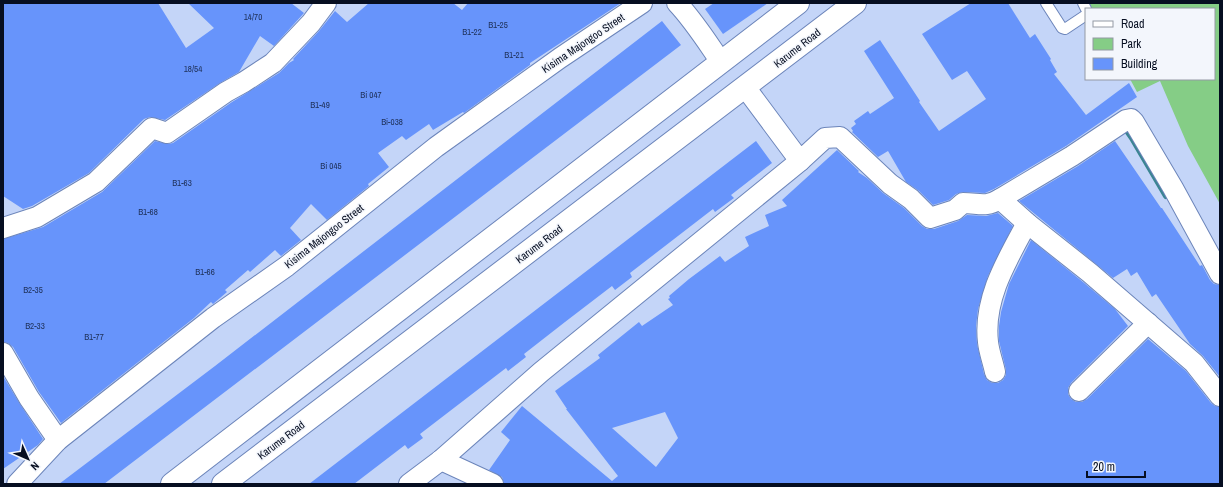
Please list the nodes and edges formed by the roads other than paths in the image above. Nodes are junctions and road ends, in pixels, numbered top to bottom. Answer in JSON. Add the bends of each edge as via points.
{"nodes":[{"id":1,"x":326,"y":3,"type":"edge"},
{"id":2,"x":642,"y":3,"type":"edge"},
{"id":3,"x":677,"y":3,"type":"edge"},
{"id":4,"x":798,"y":3,"type":"edge"},
{"id":5,"x":855,"y":3,"type":"edge"},
{"id":6,"x":1046,"y":3,"type":"edge"},
{"id":7,"x":1085,"y":16,"type":"edge"},
{"id":8,"x":721,"y":62,"type":"junction"},
{"id":9,"x":745,"y":87,"type":"junction"},
{"id":10,"x":682,"y":93,"type":"junction"},
{"id":11,"x":702,"y":120,"type":"junction"},
{"id":12,"x":800,"y":161,"type":"junction"},
{"id":13,"x":1000,"y":200,"type":"junction"},
{"id":14,"x":1027,"y":223,"type":"junction"},
{"id":15,"x":3,"y":228,"type":"edge"},
{"id":16,"x":1220,"y":274,"type":"edge"},
{"id":17,"x":1148,"y":323,"type":"junction"},
{"id":18,"x":3,"y":353,"type":"edge"},
{"id":19,"x":995,"y":372,"type":"dead end"},
{"id":20,"x":1078,"y":391,"type":"dead end"},
{"id":21,"x":1220,"y":396,"type":"edge"},
{"id":22,"x":58,"y":440,"type":"junction"},
{"id":23,"x":441,"y":460,"type":"junction"},
{"id":24,"x":17,"y":484,"type":"edge"},
{"id":25,"x":172,"y":484,"type":"edge"},
{"id":26,"x":223,"y":484,"type":"edge"},
{"id":27,"x":409,"y":484,"type":"edge"},
{"id":28,"x":493,"y":484,"type":"edge"}],
"edges":[{"from":1,"to":15,"type":"street","via":[[311,23],[261,71],[166,133],[152,128],[96,182],[37,217]]},
{"from":2,"to":22,"type":"street","name":"Kisima Majongoo Street","via":[[436,147],[286,266],[213,318]]},
{"from":3,"to":8,"type":"street"},
{"from":4,"to":8,"type":"main road"},
{"from":5,"to":9,"type":"main road","name":"Karume Road"},
{"from":6,"to":7,"type":"lane","via":[[1065,29]]},
{"from":8,"to":10,"type":"main road"},
{"from":9,"to":11,"type":"main road","name":"Karume Road"},
{"from":9,"to":12,"type":"street"},
{"from":10,"to":11,"type":"main road"},
{"from":10,"to":25,"type":"main road"},
{"from":11,"to":26,"type":"main road","name":"Karume Road"},
{"from":12,"to":13,"type":"street","via":[[825,138],[840,137],[930,218],[955,210],[963,203],[980,205]]},
{"from":12,"to":23,"type":"street","via":[[547,368]]},
{"from":13,"to":14,"type":"street"},
{"from":13,"to":16,"type":"street","via":[[1121,123],[1131,120],[1173,188]]},
{"from":14,"to":17,"type":"street"},
{"from":14,"to":19,"type":"street","via":[[1000,274],[990,304],[988,341]]},
{"from":17,"to":20,"type":"street"},
{"from":17,"to":21,"type":"street","via":[[1194,362]]},
{"from":18,"to":22,"type":"street","via":[[29,398]]},
{"from":22,"to":24,"type":"street","name":"Kisima Majongoo Street"},
{"from":23,"to":27,"type":"street"},
{"from":23,"to":28,"type":"street"}]}
